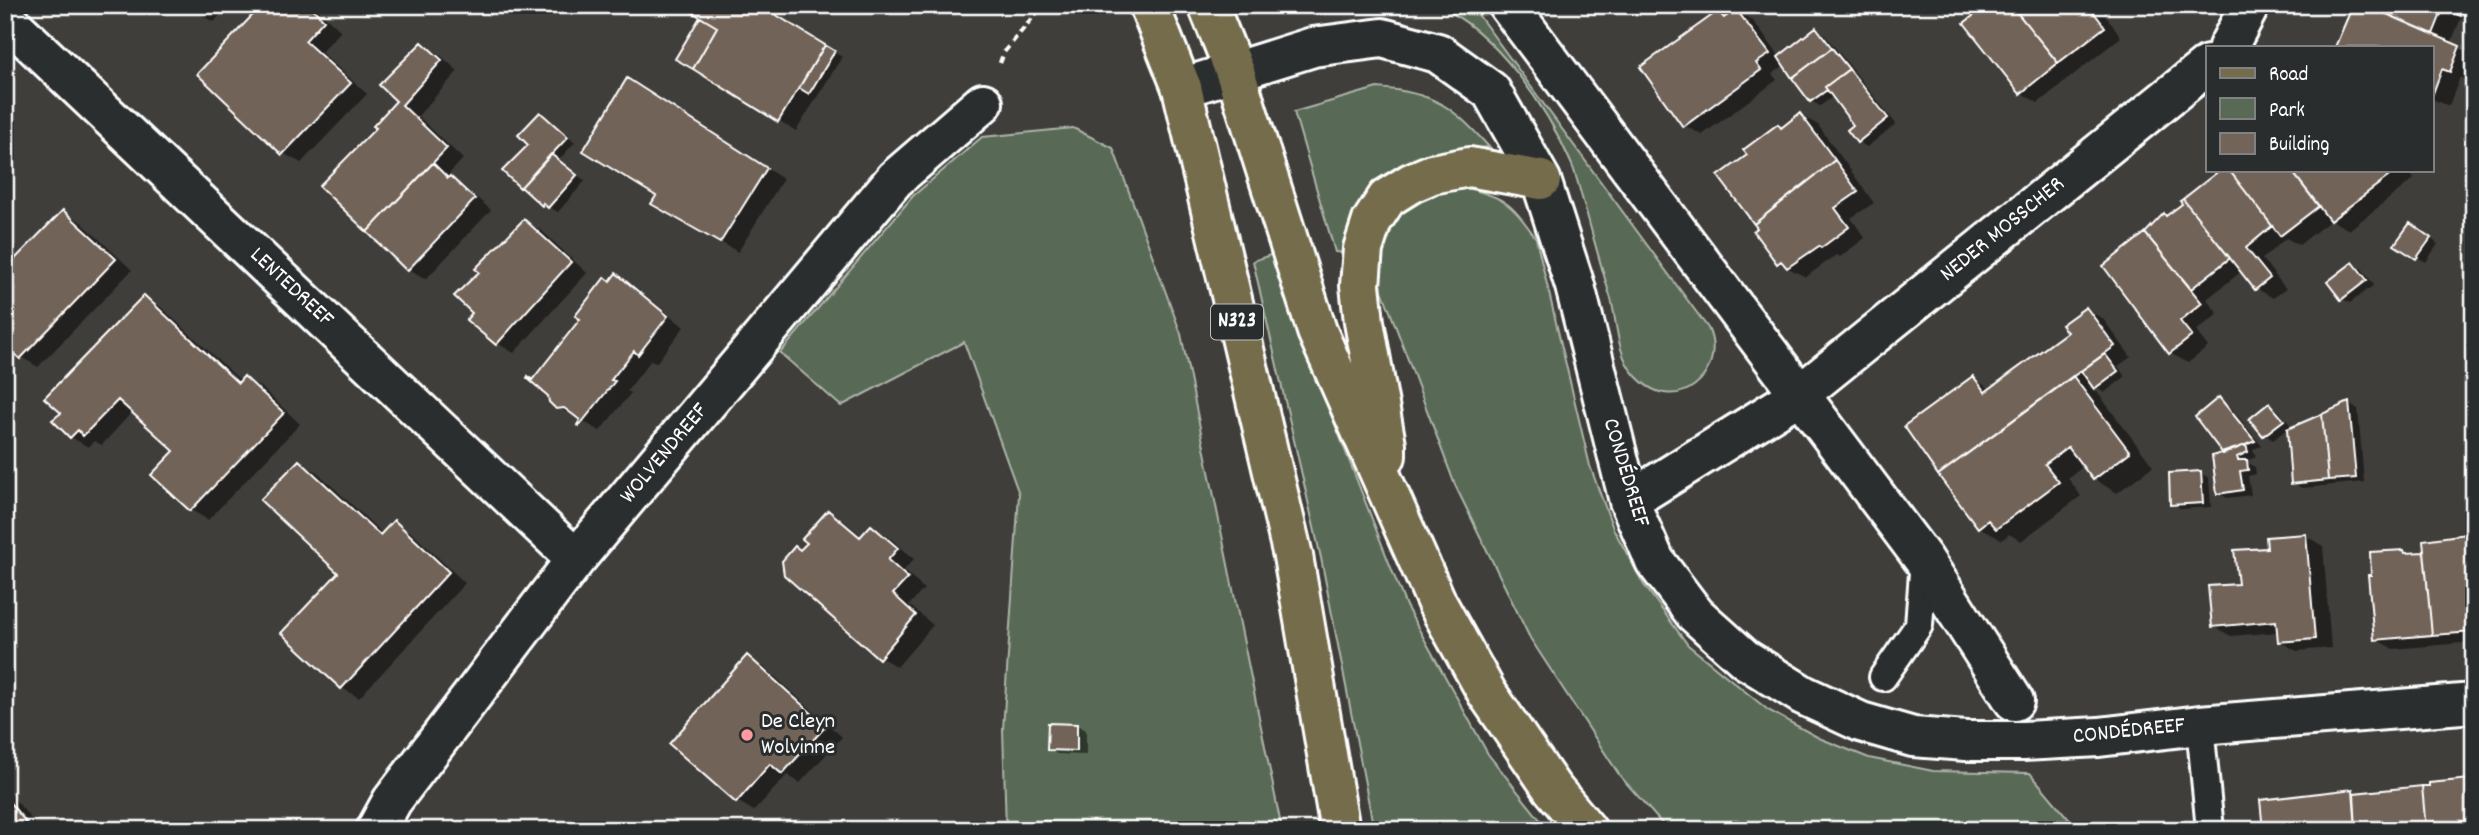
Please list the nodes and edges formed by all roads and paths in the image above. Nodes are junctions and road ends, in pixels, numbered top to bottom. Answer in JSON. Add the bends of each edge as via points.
{"nodes":[{"id":1,"x":1043,"y":5,"type":"edge"},
{"id":2,"x":1149,"y":5,"type":"edge"},
{"id":3,"x":1208,"y":5,"type":"edge"},
{"id":4,"x":1508,"y":5,"type":"edge"},
{"id":5,"x":2250,"y":5,"type":"edge"},
{"id":6,"x":5,"y":18,"type":"edge"},
{"id":7,"x":2229,"y":46,"type":"edge"},
{"id":8,"x":2206,"y":67,"type":"edge"},
{"id":9,"x":1235,"y":72,"type":"junction"},
{"id":10,"x":1182,"y":88,"type":"junction"},
{"id":11,"x":984,"y":103,"type":"joint"},
{"id":12,"x":1541,"y":180,"type":"junction"},
{"id":13,"x":1799,"y":395,"type":"junction"},
{"id":14,"x":1385,"y":490,"type":"junction"},
{"id":15,"x":1629,"y":501,"type":"junction"},
{"id":16,"x":576,"y":559,"type":"junction"},
{"id":17,"x":1924,"y":560,"type":"junction"},
{"id":18,"x":1883,"y":677,"type":"dead end"},
{"id":19,"x":2014,"y":701,"type":"dead end"},
{"id":20,"x":2474,"y":703,"type":"edge"},
{"id":21,"x":2200,"y":725,"type":"junction"},
{"id":22,"x":376,"y":830,"type":"edge"},
{"id":23,"x":1340,"y":830,"type":"edge"},
{"id":24,"x":1587,"y":830,"type":"edge"},
{"id":25,"x":2210,"y":830,"type":"edge"}],
"edges":[{"from":1,"to":11,"type":"path","via":[[1004,52]]},
{"from":2,"to":10,"type":"main road","number":"N323"},
{"from":3,"to":9,"type":"main road"},
{"from":4,"to":13,"type":"street"},
{"from":5,"to":7,"type":"street"},
{"from":6,"to":16,"type":"street","name":"LENTEDREEF"},
{"from":8,"to":13,"type":"street","name":"NEDER MOSSCHER"},
{"from":9,"to":10,"type":"street","name":"CONDÉDREEF"},
{"from":9,"to":12,"type":"street","name":"CONDÉDREEF","via":[[1313,47],[1382,38],[1438,53],[1490,91]]},
{"from":9,"to":14,"type":"main road","via":[[1317,331]]},
{"from":10,"to":23,"type":"main road","number":"N323","via":[[1293,556]]},
{"from":11,"to":16,"type":"street","name":"WOLVENDREEF","via":[[895,179]]},
{"from":12,"to":14,"type":"main road","via":[[1469,167],[1433,174],[1387,198],[1372,221],[1363,249],[1360,285],[1385,444]]},
{"from":12,"to":15,"type":"street","name":"CONDÉDREEF","via":[[1575,286]]},
{"from":13,"to":15,"type":"street","name":"NEDER MOSSCHER"},
{"from":13,"to":17,"type":"street"},
{"from":14,"to":24,"type":"main road","via":[[1437,603],[1487,693],[1552,788]]},
{"from":15,"to":21,"type":"street","name":"CONDÉDREEF","via":[[1655,561],[1695,614],[1745,659],[1803,695],[1861,722],[1913,737],[1966,741],[2099,737]]},
{"from":16,"to":22,"type":"street","name":"WOLVENDREEF","via":[[392,801]]},
{"from":17,"to":18,"type":"lane","via":[[1919,625]]},
{"from":17,"to":19,"type":"street"},
{"from":20,"to":21,"type":"street","name":"CONDÉDREEF"},
{"from":21,"to":25,"type":"lane"}]}
